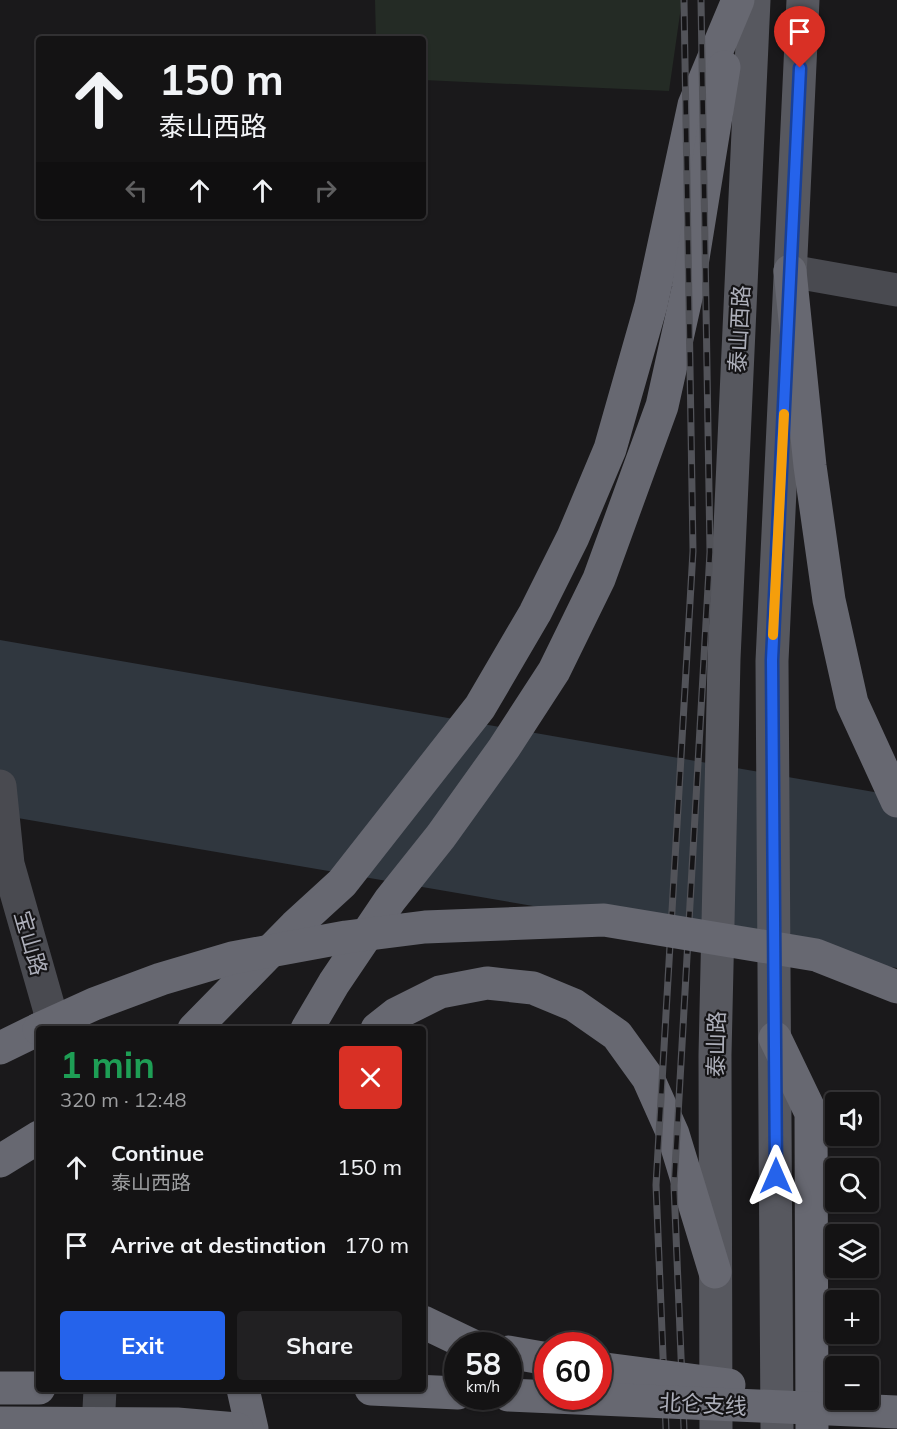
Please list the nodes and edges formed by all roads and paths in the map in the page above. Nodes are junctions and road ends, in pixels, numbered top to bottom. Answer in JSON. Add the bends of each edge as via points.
{"nodes":[{"id":1,"x":803,"y":0,"type":"edge"},
{"id":2,"x":742,"y":4,"type":"edge"},
{"id":3,"x":790,"y":271,"type":"junction"},
{"id":4,"x":897,"y":290,"type":"edge"},
{"id":5,"x":724,"y":659,"type":"joint"},
{"id":6,"x":0,"y":786,"type":"edge"},
{"id":7,"x":897,"y":801,"type":"edge"},
{"id":8,"x":897,"y":987,"type":"edge"},
{"id":9,"x":46,"y":1026,"type":"edge"},
{"id":10,"x":54,"y":1026,"type":"edge"},
{"id":11,"x":197,"y":1026,"type":"edge"},
{"id":12,"x":309,"y":1026,"type":"edge"},
{"id":13,"x":381,"y":1026,"type":"edge"},
{"id":14,"x":36,"y":1030,"type":"edge"},
{"id":15,"x":775,"y":1038,"type":"junction"},
{"id":16,"x":0,"y":1048,"type":"edge"},
{"id":17,"x":36,"y":1139,"type":"edge"},
{"id":18,"x":0,"y":1161,"type":"edge"},
{"id":19,"x":715,"y":1272,"type":"junction"},
{"id":20,"x":426,"y":1323,"type":"edge"},
{"id":21,"x":444,"y":1332,"type":"edge"},
{"id":22,"x":612,"y":1370,"type":"edge"},
{"id":23,"x":0,"y":1388,"type":"edge"},
{"id":24,"x":36,"y":1388,"type":"edge"},
{"id":25,"x":100,"y":1392,"type":"edge"},
{"id":26,"x":244,"y":1392,"type":"edge"},
{"id":27,"x":426,"y":1392,"type":"edge"},
{"id":28,"x":444,"y":1392,"type":"edge"},
{"id":29,"x":522,"y":1396,"type":"edge"},
{"id":30,"x":897,"y":1412,"type":"edge"},
{"id":31,"x":0,"y":1423,"type":"edge"},
{"id":32,"x":98,"y":1429,"type":"edge"},
{"id":33,"x":237,"y":1429,"type":"edge"},
{"id":34,"x":252,"y":1429,"type":"edge"},
{"id":35,"x":716,"y":1429,"type":"edge"},
{"id":36,"x":777,"y":1429,"type":"edge"},
{"id":37,"x":812,"y":1429,"type":"edge"}],
"edges":[{"from":1,"to":3,"type":"main road"},
{"from":2,"to":5,"type":"main road","name":"泰山西路"},
{"from":2,"to":11,"type":"highway","bridge":true,"via":[[694,105],[651,305],[610,450],[535,613],[480,707],[342,883]]},
{"from":2,"to":12,"type":"highway","via":[[662,406],[599,579],[554,671],[441,836],[390,900]]},
{"from":3,"to":4,"type":"street"},
{"from":3,"to":7,"type":"highway","via":[[810,466],[829,600],[852,703]]},
{"from":3,"to":15,"type":"main road","via":[[772,660]]},
{"from":5,"to":19,"type":"main road","name":"泰山路","via":[[715,1055]]},
{"from":6,"to":10,"type":"street","name":"宝山路","via":[[8,864]]},
{"from":8,"to":9,"type":"highway","bridge":true,"via":[[816,955],[604,920],[425,927],[232,958],[161,979]]},
{"from":13,"to":19,"type":"highway","via":[[441,992],[487,983],[533,988],[574,1005],[617,1035],[648,1078],[673,1134]]},
{"from":14,"to":16,"type":"highway"},
{"from":15,"to":36,"type":"main road"},
{"from":15,"to":37,"type":"highway","via":[[811,1113]]},
{"from":17,"to":18,"type":"highway"},
{"from":19,"to":35,"type":"main road","name":"泰山路"},
{"from":20,"to":21,"type":"highway"},
{"from":22,"to":30,"type":"highway","bridge":true,"via":[[803,1395]]},
{"from":23,"to":24,"type":"highway"},
{"from":25,"to":32,"type":"street"},
{"from":26,"to":34,"type":"highway"},
{"from":27,"to":28,"type":"highway"},
{"from":29,"to":30,"type":"highway","name":"北仑支线","bridge":true},
{"from":31,"to":33,"type":"highway","bridge":true,"via":[[177,1424]]}]}
